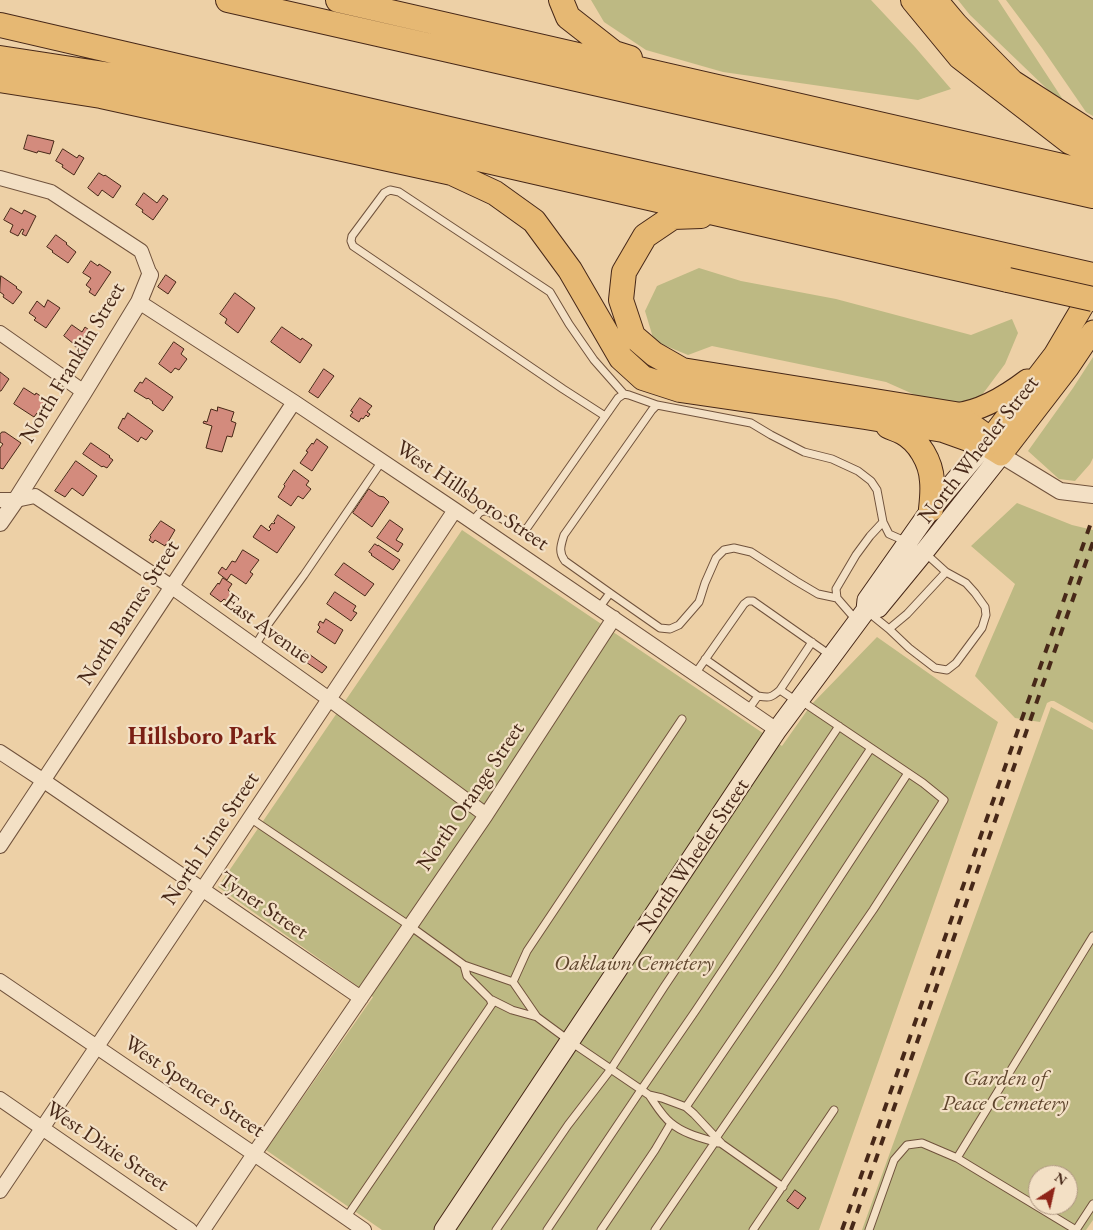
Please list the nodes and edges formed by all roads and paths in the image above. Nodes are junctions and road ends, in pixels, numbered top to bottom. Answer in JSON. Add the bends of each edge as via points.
{"nodes":[{"id":1,"x":228,"y":0,"type":"edge"},
{"id":2,"x":338,"y":0,"type":"edge"},
{"id":3,"x":561,"y":0,"type":"edge"},
{"id":4,"x":913,"y":0,"type":"edge"},
{"id":5,"x":936,"y":0,"type":"edge"},
{"id":6,"x":0,"y":26,"type":"edge"},
{"id":7,"x":0,"y":58,"type":"edge"},
{"id":8,"x":0,"y":80,"type":"edge"},
{"id":9,"x":720,"y":88,"type":"junction"},
{"id":10,"x":1093,"y":134,"type":"edge"},
{"id":11,"x":1093,"y":154,"type":"edge"},
{"id":12,"x":1093,"y":173,"type":"edge"},
{"id":13,"x":0,"y":178,"type":"edge"},
{"id":14,"x":1093,"y":196,"type":"edge"},
{"id":15,"x":726,"y":215,"type":"junction"},
{"id":16,"x":150,"y":275,"type":"joint"},
{"id":17,"x":1093,"y":275,"type":"edge"},
{"id":18,"x":1093,"y":289,"type":"edge"},
{"id":19,"x":1093,"y":299,"type":"edge"},
{"id":20,"x":139,"y":302,"type":"junction"},
{"id":21,"x":1093,"y":331,"type":"edge"},
{"id":22,"x":0,"y":333,"type":"edge"},
{"id":23,"x":1047,"y":365,"type":"junction"},
{"id":24,"x":84,"y":392,"type":"junction"},
{"id":25,"x":624,"y":394,"type":"junction"},
{"id":26,"x":294,"y":402,"type":"junction"},
{"id":27,"x":656,"y":406,"type":"junction"},
{"id":28,"x":955,"y":414,"type":"junction"},
{"id":29,"x":605,"y":416,"type":"junction"},
{"id":30,"x":865,"y":417,"type":"junction"},
{"id":31,"x":993,"y":450,"type":"junction"},
{"id":32,"x":382,"y":461,"type":"junction"},
{"id":33,"x":1093,"y":495,"type":"edge"},
{"id":34,"x":8,"y":500,"type":"edge"},
{"id":35,"x":931,"y":509,"type":"junction"},
{"id":36,"x":455,"y":510,"type":"junction"},
{"id":37,"x":473,"y":522,"type":"junction"},
{"id":38,"x":883,"y":522,"type":"junction"},
{"id":39,"x":0,"y":523,"type":"edge"},
{"id":40,"x":908,"y":542,"type":"junction"},
{"id":41,"x":924,"y":552,"type":"junction"},
{"id":42,"x":946,"y":572,"type":"junction"},
{"id":43,"x":172,"y":587,"type":"junction"},
{"id":44,"x":610,"y":593,"type":"junction"},
{"id":45,"x":837,"y":598,"type":"junction"},
{"id":46,"x":600,"y":608,"type":"junction"},
{"id":47,"x":614,"y":618,"type":"junction"},
{"id":48,"x":859,"y":620,"type":"junction"},
{"id":49,"x":889,"y":629,"type":"junction"},
{"id":50,"x":812,"y":642,"type":"junction"},
{"id":51,"x":255,"y":646,"type":"junction"},
{"id":52,"x":832,"y":656,"type":"junction"},
{"id":53,"x":706,"y":659,"type":"junction"},
{"id":54,"x":695,"y":674,"type":"junction"},
{"id":55,"x":780,"y":690,"type":"junction"},
{"id":56,"x":758,"y":696,"type":"junction"},
{"id":57,"x":329,"y":700,"type":"junction"},
{"id":58,"x":799,"y":701,"type":"junction"},
{"id":59,"x":748,"y":710,"type":"junction"},
{"id":60,"x":682,"y":719,"type":"dead end"},
{"id":61,"x":839,"y":726,"type":"junction"},
{"id":62,"x":777,"y":730,"type":"junction"},
{"id":63,"x":871,"y":748,"type":"junction"},
{"id":64,"x":0,"y":752,"type":"edge"},
{"id":65,"x":908,"y":773,"type":"junction"},
{"id":66,"x":44,"y":781,"type":"junction"},
{"id":67,"x":486,"y":815,"type":"junction"},
{"id":68,"x":250,"y":818,"type":"junction"},
{"id":69,"x":0,"y":846,"type":"edge"},
{"id":70,"x":202,"y":890,"type":"junction"},
{"id":71,"x":410,"y":926,"type":"junction"},
{"id":72,"x":1093,"y":936,"type":"edge"},
{"id":73,"x":464,"y":966,"type":"junction"},
{"id":74,"x":0,"y":981,"type":"edge"},
{"id":75,"x":513,"y":982,"type":"junction"},
{"id":76,"x":361,"y":998,"type":"junction"},
{"id":77,"x":490,"y":998,"type":"junction"},
{"id":78,"x":537,"y":1016,"type":"junction"},
{"id":79,"x":571,"y":1042,"type":"junction"},
{"id":80,"x":97,"y":1046,"type":"junction"},
{"id":81,"x":611,"y":1069,"type":"junction"},
{"id":82,"x":641,"y":1090,"type":"junction"},
{"id":83,"x":649,"y":1095,"type":"junction"},
{"id":84,"x":0,"y":1099,"type":"edge"},
{"id":85,"x":686,"y":1107,"type":"junction"},
{"id":86,"x":834,"y":1110,"type":"dead end"},
{"id":87,"x":671,"y":1123,"type":"junction"},
{"id":88,"x":42,"y":1128,"type":"junction"},
{"id":89,"x":718,"y":1141,"type":"junction"},
{"id":90,"x":254,"y":1154,"type":"junction"},
{"id":91,"x":957,"y":1158,"type":"junction"},
{"id":92,"x":783,"y":1186,"type":"junction"},
{"id":93,"x":0,"y":1191,"type":"edge"},
{"id":94,"x":1093,"y":1204,"type":"edge"},
{"id":95,"x":346,"y":1218,"type":"junction"},
{"id":96,"x":190,"y":1230,"type":"edge"},
{"id":97,"x":203,"y":1230,"type":"edge"},
{"id":98,"x":364,"y":1230,"type":"edge"},
{"id":99,"x":444,"y":1230,"type":"edge"},
{"id":100,"x":496,"y":1230,"type":"edge"},
{"id":101,"x":547,"y":1230,"type":"edge"},
{"id":102,"x":601,"y":1230,"type":"edge"},
{"id":103,"x":655,"y":1230,"type":"edge"},
{"id":104,"x":753,"y":1230,"type":"edge"},
{"id":105,"x":869,"y":1230,"type":"edge"},
{"id":106,"x":1076,"y":1230,"type":"edge"}],
"edges":[{"from":1,"to":14,"type":"highway"},
{"from":2,"to":9,"type":"highway"},
{"from":3,"to":9,"type":"highway","via":[[568,17],[614,53]]},
{"from":4,"to":11,"type":"highway","via":[[960,57],[1070,142]]},
{"from":5,"to":10,"type":"highway","via":[[1012,82]]},
{"from":6,"to":17,"type":"highway"},
{"from":7,"to":15,"type":"highway","via":[[112,75]]},
{"from":8,"to":30,"type":"highway","via":[[101,96],[452,173],[495,194],[534,221],[570,270],[621,358],[643,378],[680,390]]},
{"from":9,"to":12,"type":"highway"},
{"from":13,"to":16,"type":"street","via":[[51,192],[141,251]]},
{"from":15,"to":19,"type":"highway","bridge":true},
{"from":15,"to":28,"type":"highway","via":[[673,217],[644,236],[624,272],[621,300],[634,336],[654,354],[682,370]]},
{"from":16,"to":20,"type":"street","name":"North Franklin Street"},
{"from":18,"to":23,"type":"main road","name":"North Wheeler Street"},
{"from":20,"to":24,"type":"street","name":"North Franklin Street"},
{"from":20,"to":26,"type":"street","name":"West Hillsboro Street"},
{"from":21,"to":31,"type":"main road","name":"North Wheeler Street","via":[[1068,368]]},
{"from":22,"to":24,"type":"street"},
{"from":23,"to":28,"type":"main road","via":[[1003,397],[974,411]]},
{"from":23,"to":31,"type":"main road","name":"North Wheeler Street"},
{"from":24,"to":34,"type":"street","name":"North Franklin Street"},
{"from":25,"to":27,"type":"lane"},
{"from":25,"to":29,"type":"lane"},
{"from":25,"to":29,"type":"lane","via":[[594,360],[550,292],[399,192],[390,190],[384,193],[352,236],[353,246]]},
{"from":26,"to":32,"type":"street","name":"West Hillsboro Street"},
{"from":26,"to":43,"type":"street","name":"North Barnes Street"},
{"from":27,"to":38,"type":"lane","via":[[751,423],[804,452],[858,471],[877,490]]},
{"from":27,"to":44,"type":"lane","via":[[564,536],[559,549],[565,561]]},
{"from":28,"to":31,"type":"highway","via":[[983,434]]},
{"from":29,"to":37,"type":"lane","via":[[528,528],[523,530],[488,511],[480,512]]},
{"from":30,"to":31,"type":"highway","via":[[943,430]]},
{"from":30,"to":35,"type":"highway","via":[[904,433],[915,442],[929,464]]},
{"from":31,"to":33,"type":"street","via":[[1060,491]]},
{"from":31,"to":35,"type":"main road","name":"North Wheeler Street"},
{"from":31,"to":41,"type":"main road","name":"North Wheeler Street"},
{"from":32,"to":36,"type":"street","name":"West Hillsboro Street"},
{"from":32,"to":51,"type":"lane"},
{"from":34,"to":39,"type":"street","name":"North Franklin Street"},
{"from":34,"to":43,"type":"street","name":"East Avenue","via":[[35,496]]},
{"from":35,"to":40,"type":"main road","name":"North Wheeler Street"},
{"from":36,"to":37,"type":"street","name":"West Hillsboro Street"},
{"from":36,"to":57,"type":"street","name":"North Lime Street"},
{"from":37,"to":46,"type":"street","name":"West Hillsboro Street"},
{"from":38,"to":40,"type":"lane","via":[[888,534]]},
{"from":38,"to":45,"type":"lane","via":[[836,588]]},
{"from":40,"to":48,"type":"main road","name":"North Wheeler Street","via":[[867,600]]},
{"from":41,"to":42,"type":"lane"},
{"from":41,"to":48,"type":"main road","name":"North Wheeler Street","via":[[878,608]]},
{"from":42,"to":49,"type":"lane"},
{"from":42,"to":49,"type":"lane","via":[[966,583],[985,607],[986,615],[982,628],[956,663],[947,670],[935,668]]},
{"from":43,"to":51,"type":"street","name":"East Avenue"},
{"from":43,"to":66,"type":"street","name":"North Barnes Street"},
{"from":44,"to":45,"type":"lane","via":[[660,628],[670,629],[679,625],[699,602],[716,558],[724,550],[734,548],[751,552],[818,594]]},
{"from":44,"to":46,"type":"lane"},
{"from":45,"to":48,"type":"lane"},
{"from":46,"to":47,"type":"street","name":"West Hillsboro Street"},
{"from":47,"to":54,"type":"street","name":"West Hillsboro Street"},
{"from":47,"to":67,"type":"street","name":"North Orange Street"},
{"from":48,"to":49,"type":"lane"},
{"from":48,"to":52,"type":"main road","name":"North Wheeler Street"},
{"from":50,"to":52,"type":"lane"},
{"from":50,"to":53,"type":"lane","via":[[753,601],[748,601]]},
{"from":50,"to":55,"type":"lane"},
{"from":51,"to":57,"type":"street","name":"East Avenue"},
{"from":52,"to":58,"type":"main road","name":"North Wheeler Street"},
{"from":53,"to":54,"type":"lane"},
{"from":53,"to":56,"type":"lane"},
{"from":54,"to":59,"type":"street","name":"West Hillsboro Street"},
{"from":55,"to":56,"type":"lane","via":[[768,698]]},
{"from":55,"to":58,"type":"lane"},
{"from":56,"to":59,"type":"lane"},
{"from":57,"to":67,"type":"street","name":"East Avenue"},
{"from":57,"to":68,"type":"street","name":"North Lime Street"},
{"from":58,"to":61,"type":"lane"},
{"from":58,"to":62,"type":"main road","name":"North Wheeler Street"},
{"from":59,"to":62,"type":"street","name":"West Hillsboro Street"},
{"from":60,"to":75,"type":"lane","via":[[527,951]]},
{"from":61,"to":63,"type":"lane"},
{"from":61,"to":81,"type":"lane"},
{"from":62,"to":79,"type":"main road","name":"North Wheeler Street"},
{"from":63,"to":65,"type":"lane"},
{"from":63,"to":82,"type":"lane"},
{"from":64,"to":66,"type":"street","name":"Tyner Street"},
{"from":65,"to":85,"type":"lane"},
{"from":65,"to":89,"type":"lane","via":[[944,800]]},
{"from":66,"to":69,"type":"street","name":"North Barnes Street"},
{"from":66,"to":70,"type":"street","name":"Tyner Street"},
{"from":67,"to":71,"type":"street","name":"North Orange Street"},
{"from":68,"to":70,"type":"street","name":"North Lime Street"},
{"from":68,"to":71,"type":"lane"},
{"from":70,"to":76,"type":"street","name":"Tyner Street"},
{"from":70,"to":80,"type":"street","name":"North Lime Street"},
{"from":71,"to":73,"type":"lane"},
{"from":71,"to":76,"type":"street","name":"North Orange Street"},
{"from":72,"to":91,"type":"lane"},
{"from":73,"to":75,"type":"lane"},
{"from":73,"to":77,"type":"lane","via":[[467,976]]},
{"from":74,"to":80,"type":"street","name":"West Spencer Street"},
{"from":75,"to":78,"type":"lane"},
{"from":76,"to":90,"type":"street"},
{"from":77,"to":78,"type":"lane","via":[[512,1010]]},
{"from":77,"to":95,"type":"lane","via":[[492,1004]]},
{"from":78,"to":79,"type":"lane"},
{"from":79,"to":81,"type":"lane"},
{"from":79,"to":99,"type":"main road","name":"North Wheeler Street"},
{"from":80,"to":88,"type":"street","name":"North Lime Street"},
{"from":80,"to":90,"type":"street","name":"West Spencer Street"},
{"from":81,"to":82,"type":"lane"},
{"from":81,"to":100,"type":"lane"},
{"from":82,"to":83,"type":"lane"},
{"from":82,"to":101,"type":"lane"},
{"from":83,"to":85,"type":"lane"},
{"from":83,"to":87,"type":"lane"},
{"from":84,"to":88,"type":"street","name":"West Dixie Street"},
{"from":85,"to":89,"type":"lane"},
{"from":86,"to":92,"type":"lane"},
{"from":87,"to":89,"type":"lane","via":[[687,1133]]},
{"from":87,"to":102,"type":"lane"},
{"from":88,"to":93,"type":"street","name":"North Lime Street"},
{"from":88,"to":96,"type":"street","name":"West Dixie Street"},
{"from":89,"to":92,"type":"lane"},
{"from":89,"to":103,"type":"lane"},
{"from":90,"to":95,"type":"street","name":"West Spencer Street"},
{"from":90,"to":97,"type":"street"},
{"from":91,"to":105,"type":"lane","via":[[922,1143],[907,1145],[894,1160]]},
{"from":91,"to":106,"type":"lane"},
{"from":92,"to":104,"type":"lane"},
{"from":94,"to":106,"type":"lane"},
{"from":95,"to":98,"type":"street","name":"West Spencer Street"}]}
